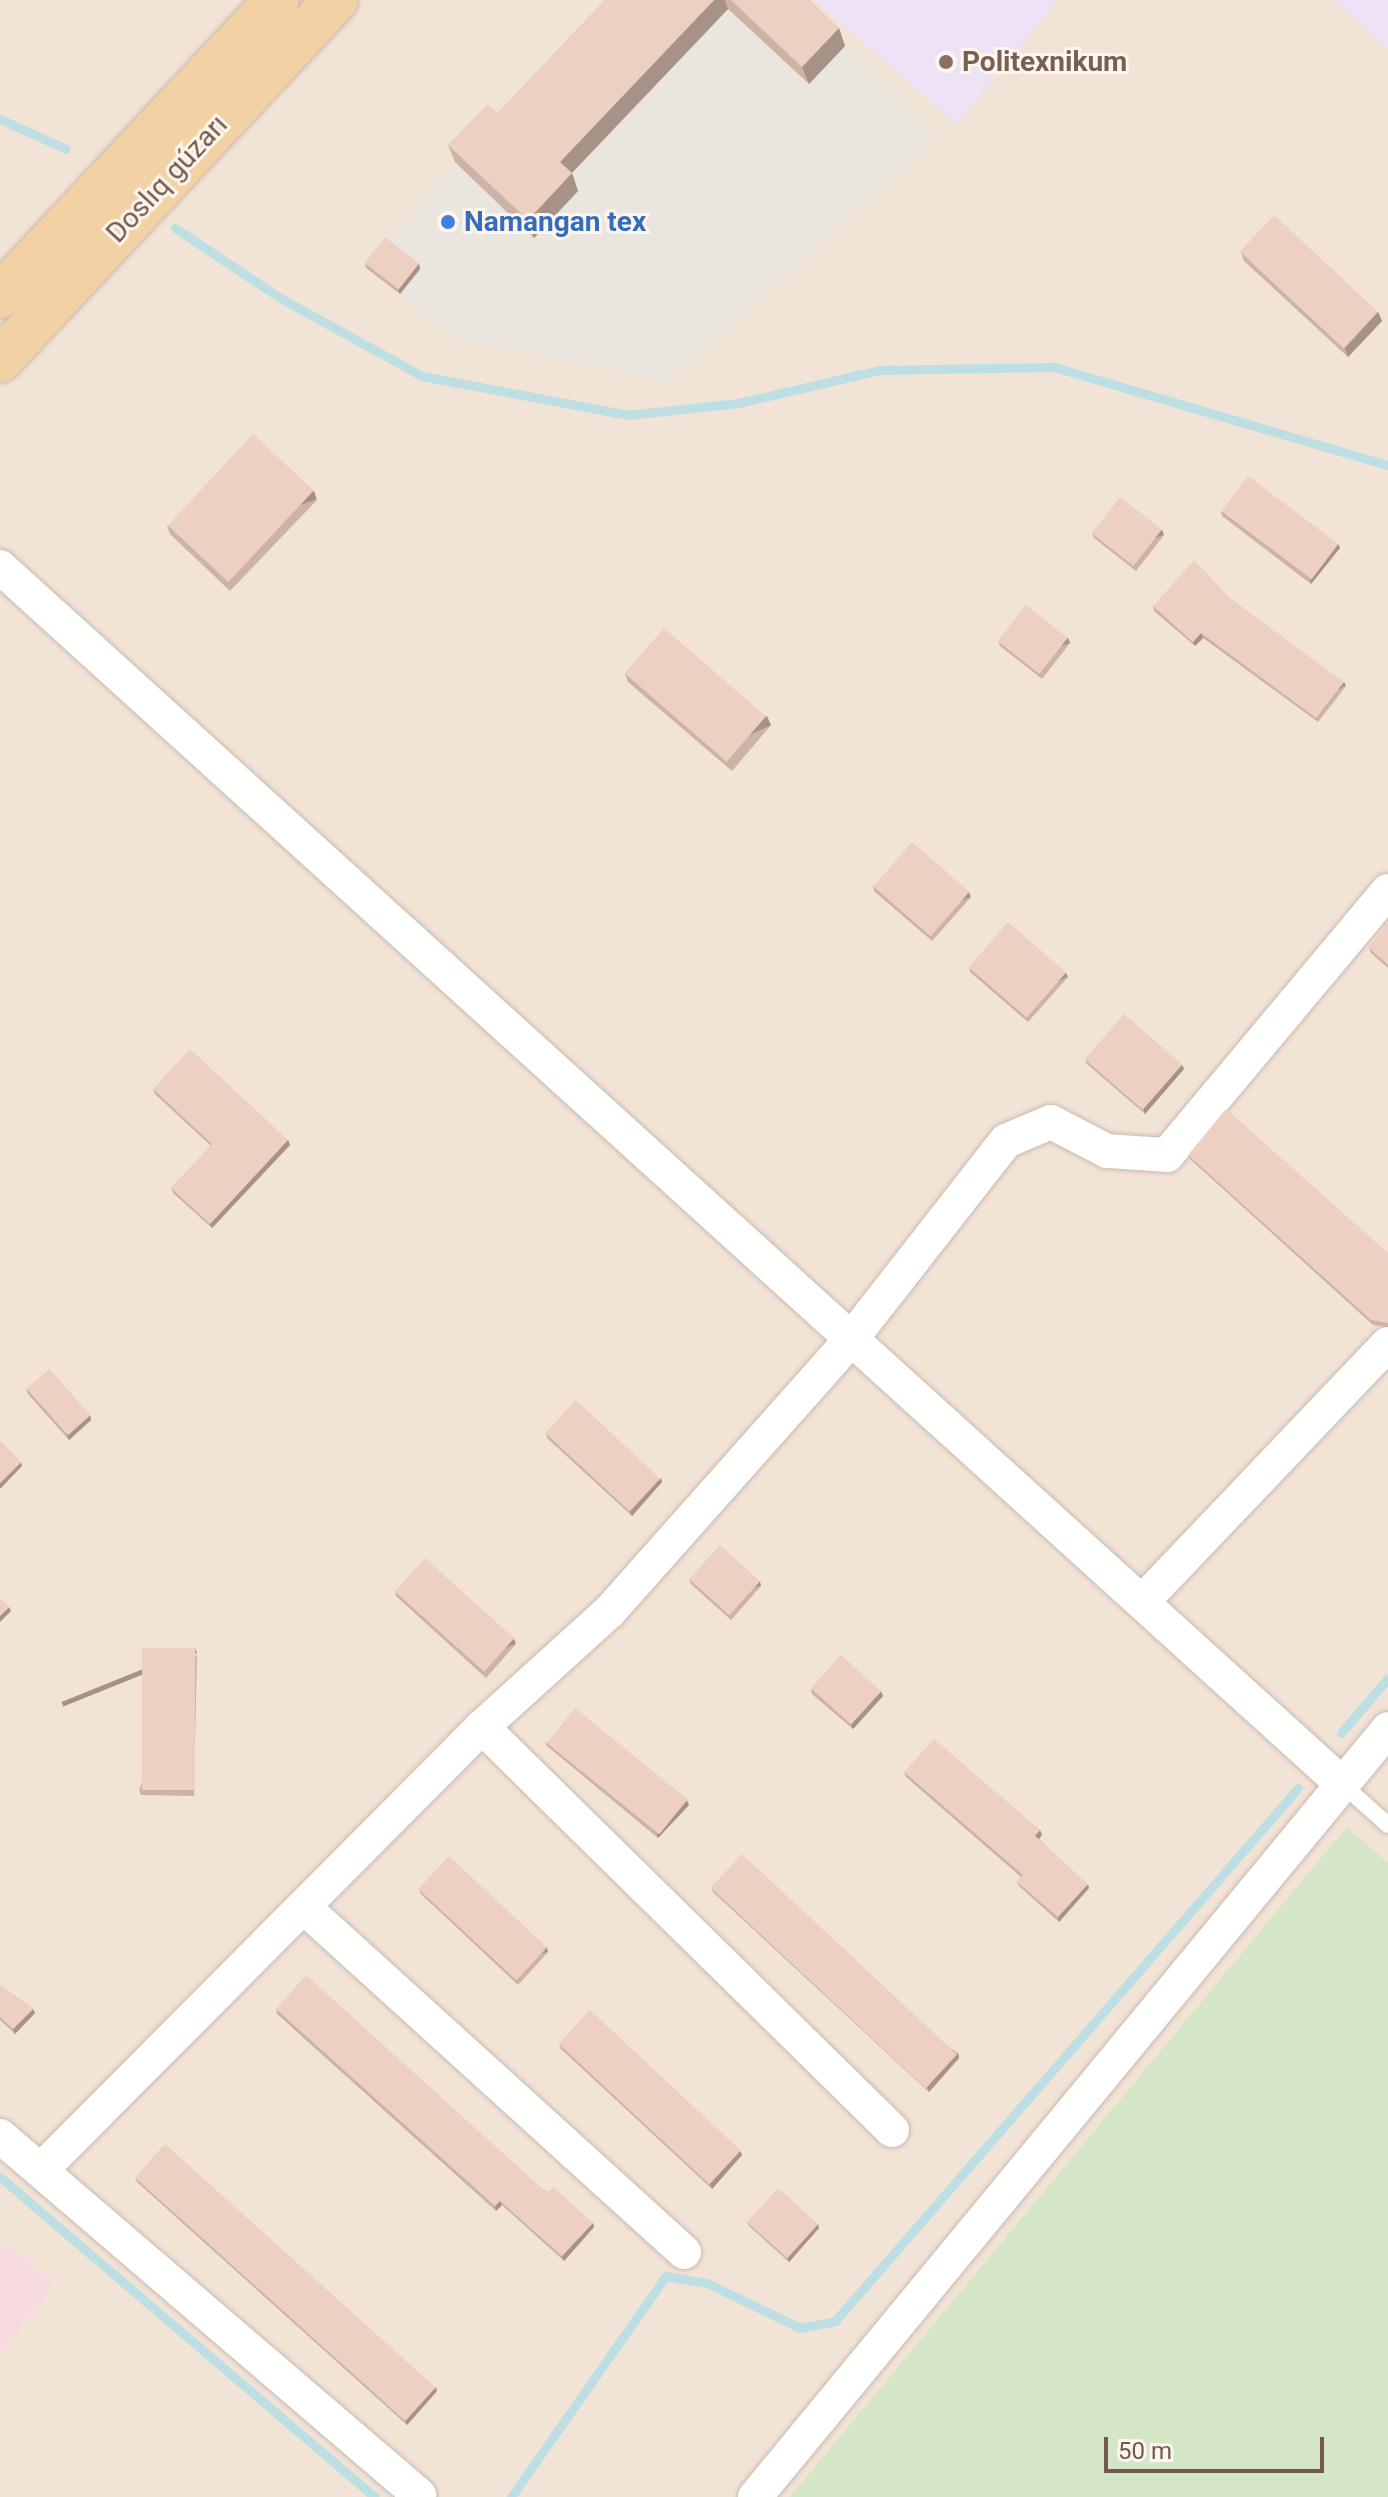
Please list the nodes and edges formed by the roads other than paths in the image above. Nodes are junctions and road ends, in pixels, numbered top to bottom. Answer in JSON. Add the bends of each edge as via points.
{"nodes":[{"id":1,"x":277,"y":0,"type":"edge"},
{"id":2,"x":336,"y":0,"type":"edge"},
{"id":3,"x":0,"y":296,"type":"edge"},
{"id":4,"x":0,"y":360,"type":"edge"},
{"id":5,"x":0,"y":567,"type":"edge"},
{"id":6,"x":1388,"y":891,"type":"edge"},
{"id":7,"x":852,"y":1338,"type":"junction"},
{"id":8,"x":1388,"y":1344,"type":"edge"},
{"id":9,"x":1145,"y":1599,"type":"junction"},
{"id":10,"x":482,"y":1727,"type":"junction"},
{"id":11,"x":1388,"y":1729,"type":"edge"},
{"id":12,"x":1340,"y":1782,"type":"junction"},
{"id":13,"x":1388,"y":1825,"type":"edge"},
{"id":14,"x":307,"y":1910,"type":"junction"},
{"id":15,"x":892,"y":2130,"type":"dead end"},
{"id":16,"x":0,"y":2136,"type":"edge"},
{"id":17,"x":41,"y":2170,"type":"junction"},
{"id":18,"x":684,"y":2252,"type":"dead end"},
{"id":19,"x":419,"y":2495,"type":"edge"},
{"id":20,"x":755,"y":2497,"type":"edge"}],
"edges":[{"from":1,"to":3,"type":"main road","name":"Doslıq gúzarı"},
{"from":2,"to":4,"type":"main road","name":"Doslıq gúzarı"},
{"from":5,"to":7,"type":"street"},
{"from":6,"to":7,"type":"street","via":[[1167,1155],[1107,1151],[1051,1122],[1006,1141]]},
{"from":7,"to":9,"type":"street"},
{"from":7,"to":10,"type":"street","via":[[609,1612]]},
{"from":8,"to":9,"type":"street"},
{"from":9,"to":12,"type":"street"},
{"from":10,"to":14,"type":"street"},
{"from":10,"to":15,"type":"street"},
{"from":11,"to":12,"type":"street"},
{"from":12,"to":13,"type":"lane"},
{"from":12,"to":20,"type":"street"},
{"from":14,"to":17,"type":"street"},
{"from":14,"to":18,"type":"street"},
{"from":16,"to":17,"type":"street"},
{"from":17,"to":19,"type":"street"}]}
